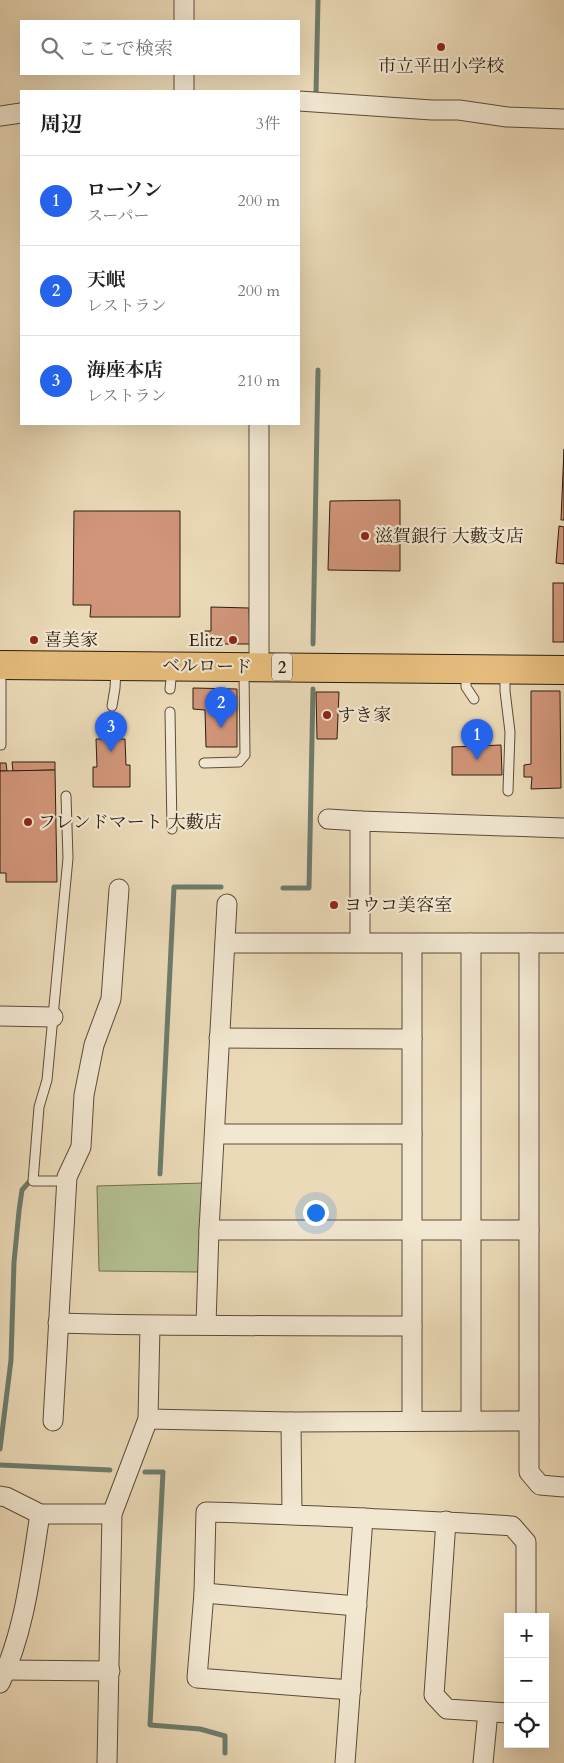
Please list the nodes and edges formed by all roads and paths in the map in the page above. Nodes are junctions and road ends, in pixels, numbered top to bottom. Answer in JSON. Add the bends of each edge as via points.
{"nodes":[{"id":1,"x":184,"y":0,"type":"edge"},
{"id":2,"x":184,"y":20,"type":"edge"},
{"id":3,"x":184,"y":75,"type":"edge"},
{"id":4,"x":184,"y":90,"type":"edge"},
{"id":5,"x":300,"y":101,"type":"edge"},
{"id":6,"x":20,"y":113,"type":"edge"},
{"id":7,"x":0,"y":116,"type":"edge"},
{"id":8,"x":564,"y":119,"type":"edge"},
{"id":9,"x":259,"y":425,"type":"edge"},
{"id":10,"x":0,"y":664,"type":"edge"},
{"id":11,"x":116,"y":666,"type":"junction"},
{"id":12,"x":251,"y":667,"type":"junction"},
{"id":13,"x":466,"y":669,"type":"junction"},
{"id":14,"x":505,"y":670,"type":"junction"},
{"id":15,"x":564,"y":670,"type":"edge"},
{"id":16,"x":474,"y":699,"type":"dead end"},
{"id":17,"x":0,"y":705,"type":"edge"},
{"id":18,"x":112,"y":706,"type":"dead end"},
{"id":19,"x":170,"y":712,"type":"dead end"},
{"id":20,"x":1,"y":745,"type":"edge"},
{"id":21,"x":204,"y":763,"type":"dead end"},
{"id":22,"x":508,"y":791,"type":"dead end"},
{"id":23,"x":66,"y":796,"type":"dead end"},
{"id":24,"x":328,"y":819,"type":"dead end"},
{"id":25,"x":360,"y":821,"type":"junction"},
{"id":26,"x":564,"y":828,"type":"edge"},
{"id":27,"x":172,"y":829,"type":"dead end"},
{"id":28,"x":118,"y":889,"type":"dead end"},
{"id":29,"x":227,"y":904,"type":"dead end"},
{"id":30,"x":360,"y":942,"type":"junction"},
{"id":31,"x":564,"y":942,"type":"edge"},
{"id":32,"x":225,"y":943,"type":"junction"},
{"id":33,"x":470,"y":943,"type":"junction"},
{"id":34,"x":529,"y":943,"type":"junction"},
{"id":35,"x":412,"y":944,"type":"junction"},
{"id":36,"x":0,"y":1016,"type":"edge"},
{"id":37,"x":53,"y":1018,"type":"junction"},
{"id":38,"x":220,"y":1038,"type":"junction"},
{"id":39,"x":412,"y":1039,"type":"junction"},
{"id":40,"x":215,"y":1134,"type":"junction"},
{"id":41,"x":412,"y":1134,"type":"junction"},
{"id":42,"x":66,"y":1180,"type":"junction"},
{"id":43,"x":209,"y":1230,"type":"junction"},
{"id":44,"x":412,"y":1230,"type":"junction"},
{"id":45,"x":471,"y":1230,"type":"junction"},
{"id":46,"x":529,"y":1230,"type":"junction"},
{"id":47,"x":58,"y":1323,"type":"junction"},
{"id":48,"x":206,"y":1325,"type":"junction"},
{"id":49,"x":150,"y":1326,"type":"junction"},
{"id":50,"x":412,"y":1326,"type":"junction"},
{"id":51,"x":148,"y":1420,"type":"junction"},
{"id":52,"x":53,"y":1421,"type":"dead end"},
{"id":53,"x":412,"y":1421,"type":"junction"},
{"id":54,"x":471,"y":1421,"type":"junction"},
{"id":55,"x":529,"y":1421,"type":"junction"},
{"id":56,"x":291,"y":1422,"type":"junction"},
{"id":57,"x":564,"y":1487,"type":"edge"},
{"id":58,"x":0,"y":1496,"type":"edge"},
{"id":59,"x":40,"y":1514,"type":"junction"},
{"id":60,"x":112,"y":1514,"type":"junction"},
{"id":61,"x":292,"y":1514,"type":"junction"},
{"id":62,"x":363,"y":1518,"type":"junction"},
{"id":63,"x":446,"y":1521,"type":"junction"},
{"id":64,"x":204,"y":1593,"type":"junction"},
{"id":65,"x":358,"y":1606,"type":"junction"},
{"id":66,"x":526,"y":1613,"type":"edge"},
{"id":67,"x":110,"y":1671,"type":"junction"},
{"id":68,"x":3,"y":1677,"type":"edge"},
{"id":69,"x":351,"y":1690,"type":"junction"},
{"id":70,"x":488,"y":1712,"type":"junction"},
{"id":71,"x":504,"y":1713,"type":"edge"},
{"id":72,"x":107,"y":1763,"type":"edge"},
{"id":73,"x":345,"y":1763,"type":"edge"},
{"id":74,"x":483,"y":1763,"type":"edge"}],
"edges":[{"from":1,"to":2,"type":"street"},
{"from":3,"to":4,"type":"street"},
{"from":5,"to":8,"type":"street"},
{"from":6,"to":7,"type":"street"},
{"from":9,"to":12,"type":"street"},
{"from":10,"to":11,"type":"main road","name":"ベルロード","number":"2"},
{"from":10,"to":17,"type":"lane"},
{"from":11,"to":12,"type":"main road","name":"ベルロード","number":"2","via":[[171,677]]},
{"from":11,"to":18,"type":"lane"},
{"from":12,"to":13,"type":"main road","name":"ベルロード","number":"2"},
{"from":12,"to":21,"type":"lane","via":[[245,754],[239,762]]},
{"from":13,"to":14,"type":"main road","name":"ベルロード","number":"2"},
{"from":13,"to":16,"type":"lane","via":[[466,686]]},
{"from":14,"to":15,"type":"main road","name":"ベルロード","number":"2"},
{"from":14,"to":22,"type":"lane","via":[[510,732]]},
{"from":17,"to":20,"type":"lane"},
{"from":19,"to":27,"type":"lane"},
{"from":23,"to":37,"type":"lane","via":[[68,858]]},
{"from":24,"to":25,"type":"street"},
{"from":25,"to":26,"type":"street","via":[[443,820]]},
{"from":25,"to":30,"type":"street"},
{"from":28,"to":42,"type":"street","via":[[111,999],[94,1045],[84,1095],[82,1147]]},
{"from":29,"to":32,"type":"street"},
{"from":30,"to":32,"type":"street"},
{"from":30,"to":35,"type":"street"},
{"from":31,"to":34,"type":"street"},
{"from":32,"to":38,"type":"street"},
{"from":33,"to":34,"type":"street"},
{"from":33,"to":35,"type":"street"},
{"from":33,"to":45,"type":"street"},
{"from":34,"to":46,"type":"street"},
{"from":35,"to":39,"type":"street"},
{"from":36,"to":37,"type":"street"},
{"from":37,"to":42,"type":"lane","via":[[47,1080],[39,1107],[33,1181]]},
{"from":38,"to":39,"type":"street"},
{"from":38,"to":40,"type":"street"},
{"from":39,"to":41,"type":"street"},
{"from":40,"to":41,"type":"street"},
{"from":40,"to":43,"type":"street"},
{"from":41,"to":44,"type":"street"},
{"from":42,"to":47,"type":"street"},
{"from":43,"to":44,"type":"street"},
{"from":43,"to":48,"type":"street"},
{"from":44,"to":45,"type":"street"},
{"from":44,"to":50,"type":"street"},
{"from":45,"to":46,"type":"street"},
{"from":45,"to":54,"type":"street"},
{"from":46,"to":55,"type":"street"},
{"from":47,"to":49,"type":"street"},
{"from":47,"to":52,"type":"street"},
{"from":48,"to":49,"type":"street"},
{"from":48,"to":50,"type":"street"},
{"from":49,"to":51,"type":"street"},
{"from":50,"to":53,"type":"street"},
{"from":51,"to":56,"type":"street"},
{"from":51,"to":60,"type":"street"},
{"from":53,"to":54,"type":"street"},
{"from":53,"to":56,"type":"street"},
{"from":54,"to":55,"type":"street"},
{"from":55,"to":57,"type":"street","via":[[529,1472],[540,1485]]},
{"from":56,"to":61,"type":"street"},
{"from":58,"to":59,"type":"street"},
{"from":59,"to":60,"type":"street"},
{"from":59,"to":68,"type":"street","via":[[24,1612]]},
{"from":60,"to":67,"type":"street"},
{"from":61,"to":62,"type":"street"},
{"from":61,"to":64,"type":"street","via":[[206,1512]]},
{"from":62,"to":63,"type":"street"},
{"from":62,"to":65,"type":"street"},
{"from":63,"to":66,"type":"street","via":[[512,1526],[526,1542]]},
{"from":63,"to":70,"type":"street","via":[[434,1695],[447,1709]]},
{"from":64,"to":65,"type":"street"},
{"from":64,"to":69,"type":"street","via":[[198,1678]]},
{"from":65,"to":69,"type":"street"},
{"from":67,"to":68,"type":"street"},
{"from":67,"to":72,"type":"street"},
{"from":69,"to":73,"type":"street"},
{"from":70,"to":71,"type":"street"},
{"from":70,"to":74,"type":"street"}]}
